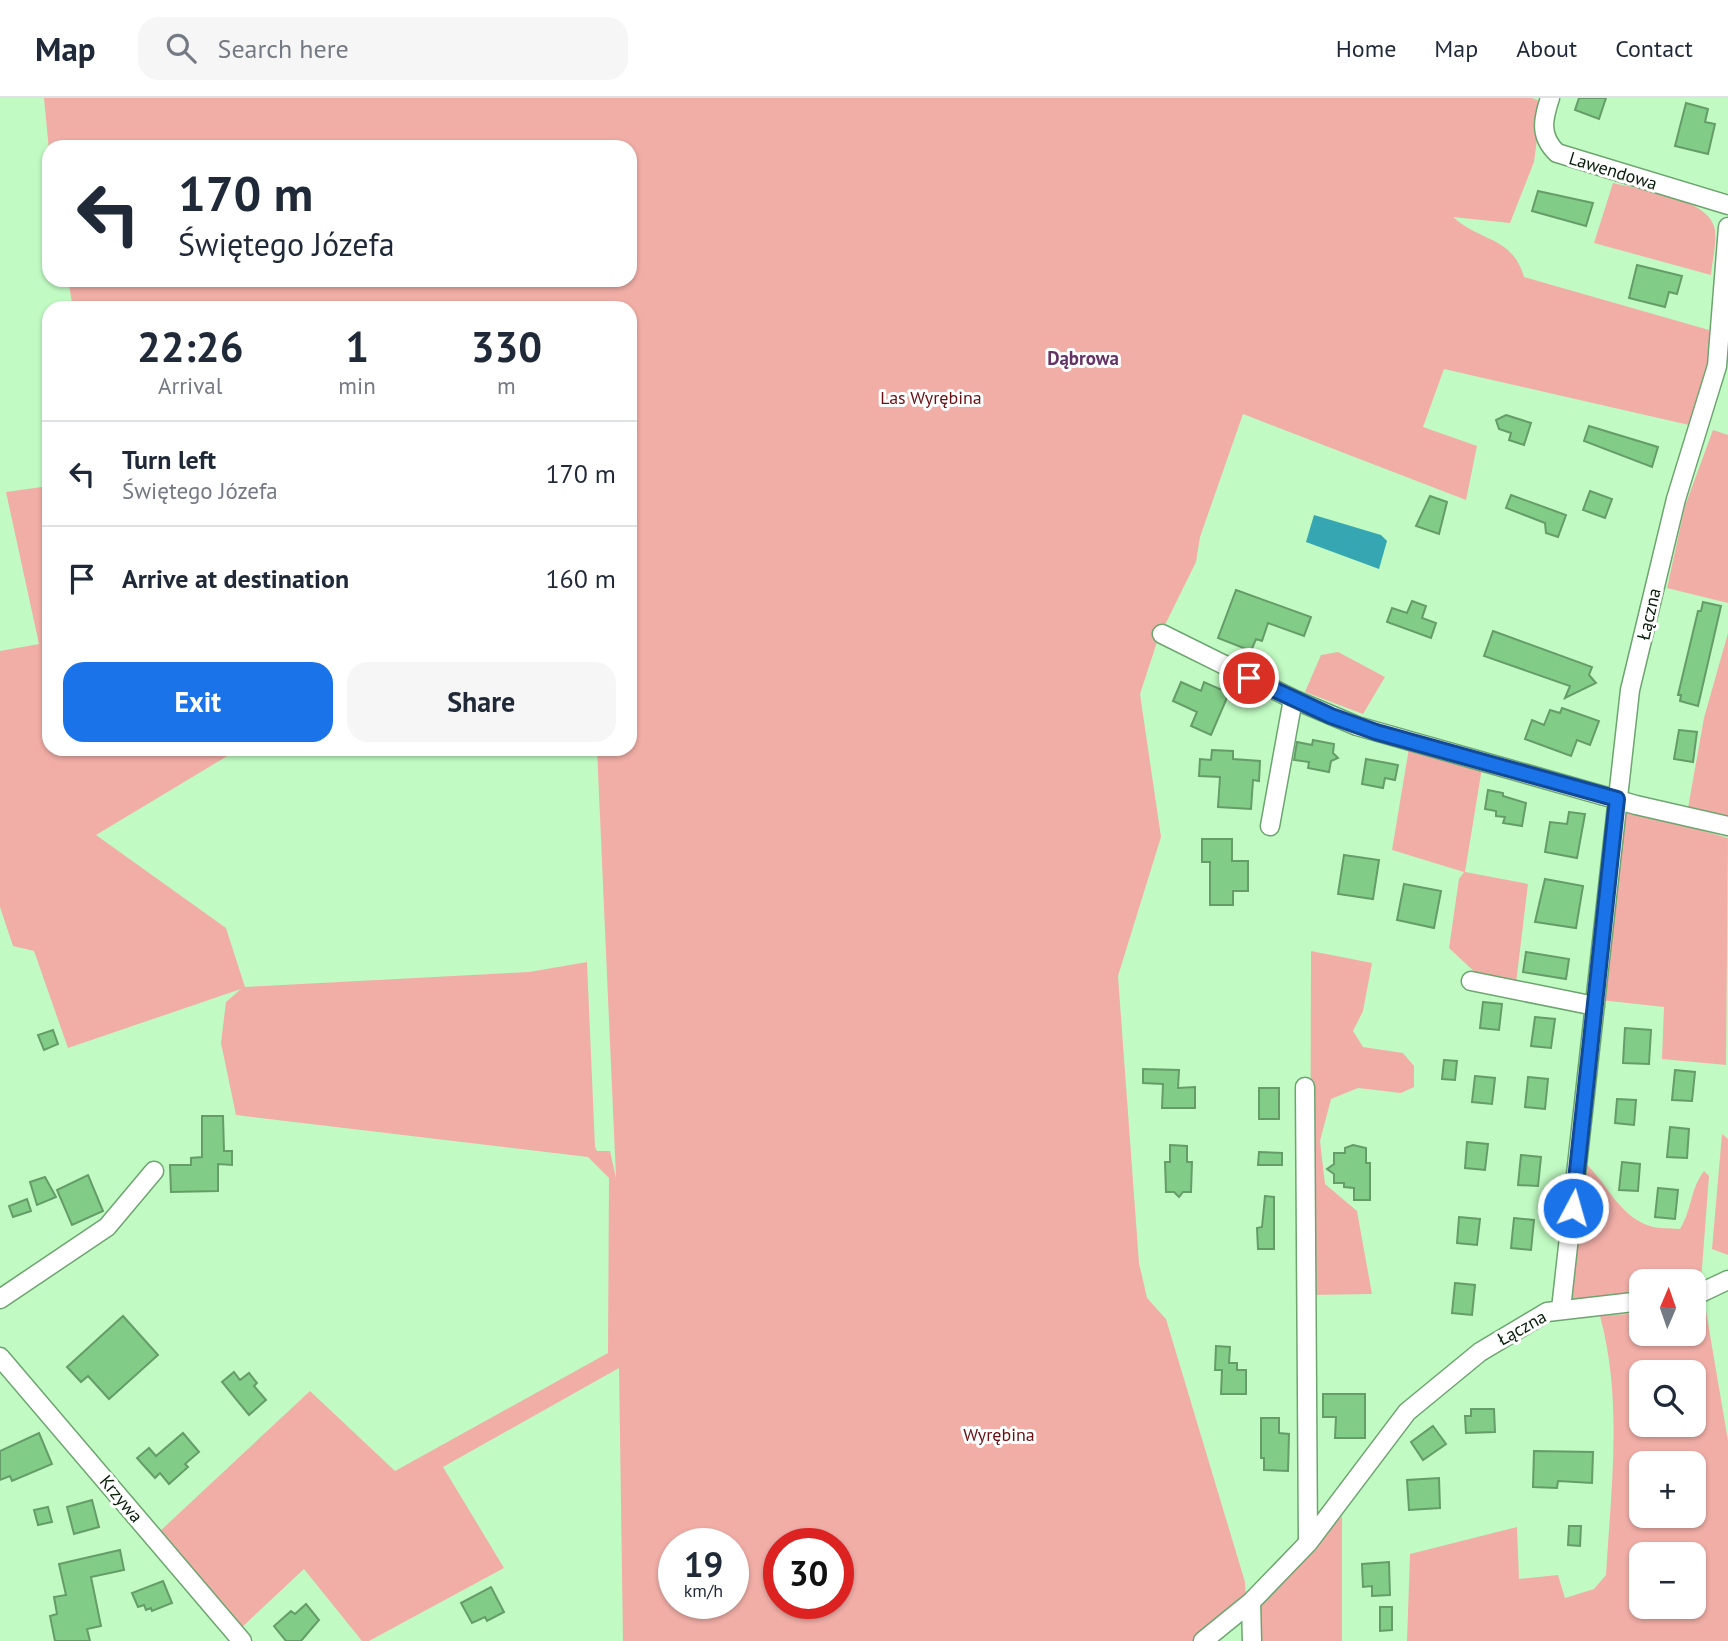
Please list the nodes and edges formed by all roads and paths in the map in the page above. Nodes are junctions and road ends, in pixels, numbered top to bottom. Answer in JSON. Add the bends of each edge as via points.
{"nodes":[{"id":1,"x":1550,"y":98,"type":"edge"},
{"id":2,"x":1728,"y":205,"type":"edge"},
{"id":3,"x":1728,"y":227,"type":"edge"},
{"id":4,"x":1161,"y":634,"type":"dead end"},
{"id":5,"x":1293,"y":699,"type":"junction"},
{"id":6,"x":1617,"y":799,"type":"junction"},
{"id":7,"x":1270,"y":825,"type":"dead end"},
{"id":8,"x":1728,"y":826,"type":"edge"},
{"id":9,"x":1471,"y":981,"type":"dead end"},
{"id":10,"x":1595,"y":1006,"type":"junction"},
{"id":11,"x":1305,"y":1087,"type":"dead end"},
{"id":12,"x":154,"y":1171,"type":"dead end"},
{"id":13,"x":1728,"y":1280,"type":"edge"},
{"id":14,"x":1706,"y":1290,"type":"edge"},
{"id":15,"x":0,"y":1299,"type":"edge"},
{"id":16,"x":1629,"y":1302,"type":"edge"},
{"id":17,"x":1561,"y":1309,"type":"junction"},
{"id":18,"x":0,"y":1357,"type":"edge"},
{"id":19,"x":1308,"y":1544,"type":"junction"},
{"id":20,"x":1251,"y":1602,"type":"junction"},
{"id":21,"x":242,"y":1641,"type":"edge"},
{"id":22,"x":1203,"y":1641,"type":"edge"},
{"id":23,"x":1252,"y":1641,"type":"edge"}],
"edges":[{"from":1,"to":2,"type":"street","name":"Lawendowa","via":[[1543,128],[1546,141],[1557,153]]},
{"from":3,"to":6,"type":"street","name":"Łączna","via":[[1717,366],[1676,499],[1630,690]]},
{"from":4,"to":5,"type":"street"},
{"from":5,"to":6,"type":"street","via":[[1376,732]]},
{"from":5,"to":7,"type":"street"},
{"from":6,"to":8,"type":"street"},
{"from":6,"to":10,"type":"street","name":"Łączna"},
{"from":9,"to":10,"type":"street"},
{"from":10,"to":17,"type":"street","name":"Łączna"},
{"from":11,"to":19,"type":"street"},
{"from":12,"to":15,"type":"street","via":[[107,1227]]},
{"from":13,"to":14,"type":"street"},
{"from":16,"to":17,"type":"street"},
{"from":17,"to":19,"type":"street","name":"Łączna","via":[[1532,1319],[1480,1352],[1406,1412]]},
{"from":18,"to":21,"type":"street","name":"Krzywa"},
{"from":19,"to":20,"type":"street","name":"Łączna"},
{"from":20,"to":22,"type":"street","name":"Łączna"},
{"from":20,"to":23,"type":"street"}]}
